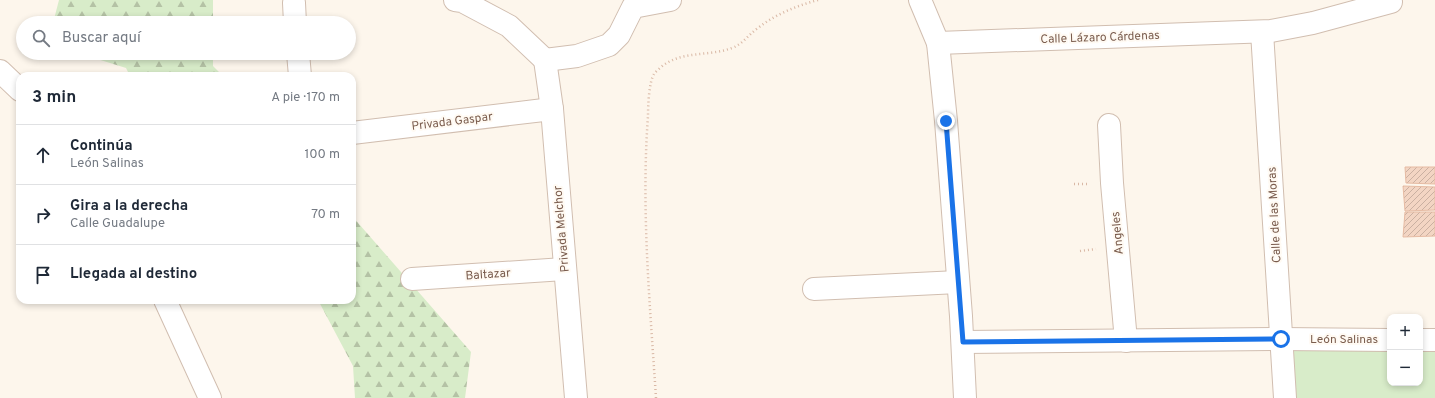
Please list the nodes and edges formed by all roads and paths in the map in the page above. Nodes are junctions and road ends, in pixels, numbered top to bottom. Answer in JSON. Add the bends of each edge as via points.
{"nodes":[{"id":1,"x":455,"y":0,"type":"edge"},
{"id":2,"x":670,"y":0,"type":"edge"},
{"id":3,"x":818,"y":0,"type":"edge"},
{"id":4,"x":920,"y":0,"type":"edge"},
{"id":5,"x":1391,"y":2,"type":"dead end"},
{"id":6,"x":633,"y":4,"type":"edge"},
{"id":7,"x":1262,"y":32,"type":"junction"},
{"id":8,"x":938,"y":43,"type":"junction"},
{"id":9,"x":299,"y":60,"type":"edge"},
{"id":10,"x":545,"y":60,"type":"junction"},
{"id":11,"x":0,"y":71,"type":"edge"},
{"id":12,"x":300,"y":72,"type":"edge"},
{"id":13,"x":16,"y":86,"type":"edge"},
{"id":14,"x":552,"y":109,"type":"junction"},
{"id":15,"x":1109,"y":125,"type":"dead end"},
{"id":16,"x":356,"y":133,"type":"edge"},
{"id":17,"x":564,"y":269,"type":"junction"},
{"id":18,"x":412,"y":279,"type":"dead end"},
{"id":19,"x":958,"y":282,"type":"junction"},
{"id":20,"x":814,"y":289,"type":"dead end"},
{"id":21,"x":166,"y":304,"type":"edge"},
{"id":22,"x":1281,"y":339,"type":"junction"},
{"id":23,"x":1387,"y":340,"type":"edge"},
{"id":24,"x":1423,"y":340,"type":"edge"},
{"id":25,"x":1435,"y":340,"type":"edge"},
{"id":26,"x":1126,"y":341,"type":"junction"},
{"id":27,"x":963,"y":342,"type":"junction"},
{"id":28,"x":210,"y":398,"type":"edge"},
{"id":29,"x":576,"y":398,"type":"edge"},
{"id":30,"x":656,"y":398,"type":"edge"},
{"id":31,"x":965,"y":398,"type":"edge"},
{"id":32,"x":1285,"y":398,"type":"edge"}],
"edges":[{"from":1,"to":10,"type":"street","via":[[462,1],[508,26]]},
{"from":2,"to":6,"type":"street"},
{"from":3,"to":30,"type":"path","via":[[796,6],[769,20],[740,45],[708,54],[680,57],[668,62],[653,75],[647,122],[646,202]]},
{"from":4,"to":8,"type":"street"},
{"from":5,"to":7,"type":"street","name":"Calle Lázaro Cárdenas","via":[[1313,24]]},
{"from":6,"to":10,"type":"street","via":[[622,30],[609,45],[577,56]]},
{"from":7,"to":8,"type":"street","name":"Calle Lázaro Cárdenas"},
{"from":7,"to":22,"type":"street","name":"Calle de las Moras"},
{"from":8,"to":19,"type":"street"},
{"from":9,"to":12,"type":"street"},
{"from":10,"to":14,"type":"street","name":"Privada Melchor"},
{"from":11,"to":13,"type":"street"},
{"from":14,"to":16,"type":"street","name":"Privada Gaspar"},
{"from":14,"to":17,"type":"street","name":"Privada Melchor"},
{"from":15,"to":26,"type":"street","name":"Angeles"},
{"from":17,"to":18,"type":"street","name":"Baltazar"},
{"from":17,"to":29,"type":"street","name":"Privada Melchor"},
{"from":19,"to":20,"type":"street"},
{"from":19,"to":27,"type":"street"},
{"from":21,"to":28,"type":"street"},
{"from":22,"to":23,"type":"street","name":"León Salinas"},
{"from":22,"to":26,"type":"street","name":"León Salinas"},
{"from":22,"to":32,"type":"street","name":"Calle de las Moras"},
{"from":24,"to":25,"type":"street"},
{"from":26,"to":27,"type":"street","name":"León Salinas"},
{"from":27,"to":31,"type":"street"}]}
